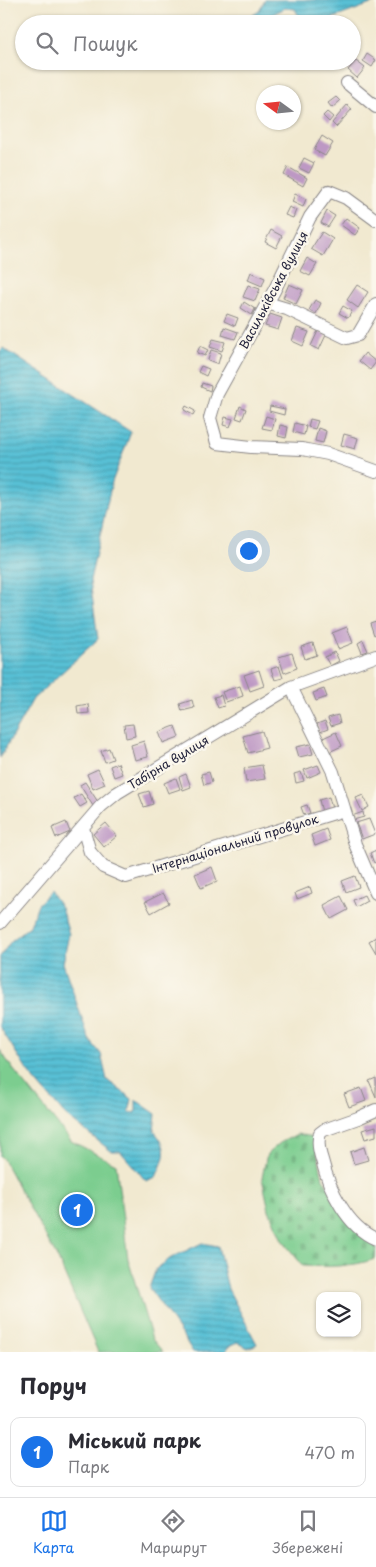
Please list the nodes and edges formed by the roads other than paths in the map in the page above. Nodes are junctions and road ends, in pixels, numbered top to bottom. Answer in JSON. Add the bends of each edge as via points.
{"nodes":[{"id":1,"x":346,"y":83,"type":"dead end"},
{"id":2,"x":376,"y":107,"type":"edge"},
{"id":3,"x":376,"y":220,"type":"edge"},
{"id":4,"x":267,"y":303,"type":"junction"},
{"id":5,"x":376,"y":304,"type":"edge"},
{"id":6,"x":376,"y":471,"type":"edge"},
{"id":7,"x":376,"y":656,"type":"edge"},
{"id":8,"x":291,"y":687,"type":"junction"},
{"id":9,"x":344,"y":810,"type":"junction"},
{"id":10,"x":83,"y":828,"type":"junction"},
{"id":11,"x":376,"y":892,"type":"edge"},
{"id":12,"x":0,"y":923,"type":"edge"},
{"id":13,"x":376,"y":1110,"type":"edge"},
{"id":14,"x":376,"y":1239,"type":"edge"}],
"edges":[{"from":1,"to":2,"type":"street"},
{"from":3,"to":4,"type":"street","name":"Васильківська вулиця","via":[[346,198],[329,191],[310,217]]},
{"from":4,"to":5,"type":"street","via":[[287,309],[347,338],[358,335]]},
{"from":4,"to":6,"type":"street","name":"Васильківська вулиця","via":[[217,394],[210,418],[217,443],[302,449],[328,454]]},
{"from":7,"to":8,"type":"street","name":"Табірна вулиця"},
{"from":8,"to":9,"type":"street","via":[[333,772]]},
{"from":8,"to":10,"type":"street","name":"Табірна вулиця","via":[[117,792]]},
{"from":9,"to":10,"type":"street","name":"Інтернаціональний провулок","via":[[126,877],[103,867],[90,852]]},
{"from":9,"to":11,"type":"street"},
{"from":10,"to":12,"type":"street","name":"Табірна вулиця"},
{"from":13,"to":14,"type":"street","via":[[324,1130],[320,1133],[318,1146],[330,1188],[345,1212],[366,1235]]}]}
